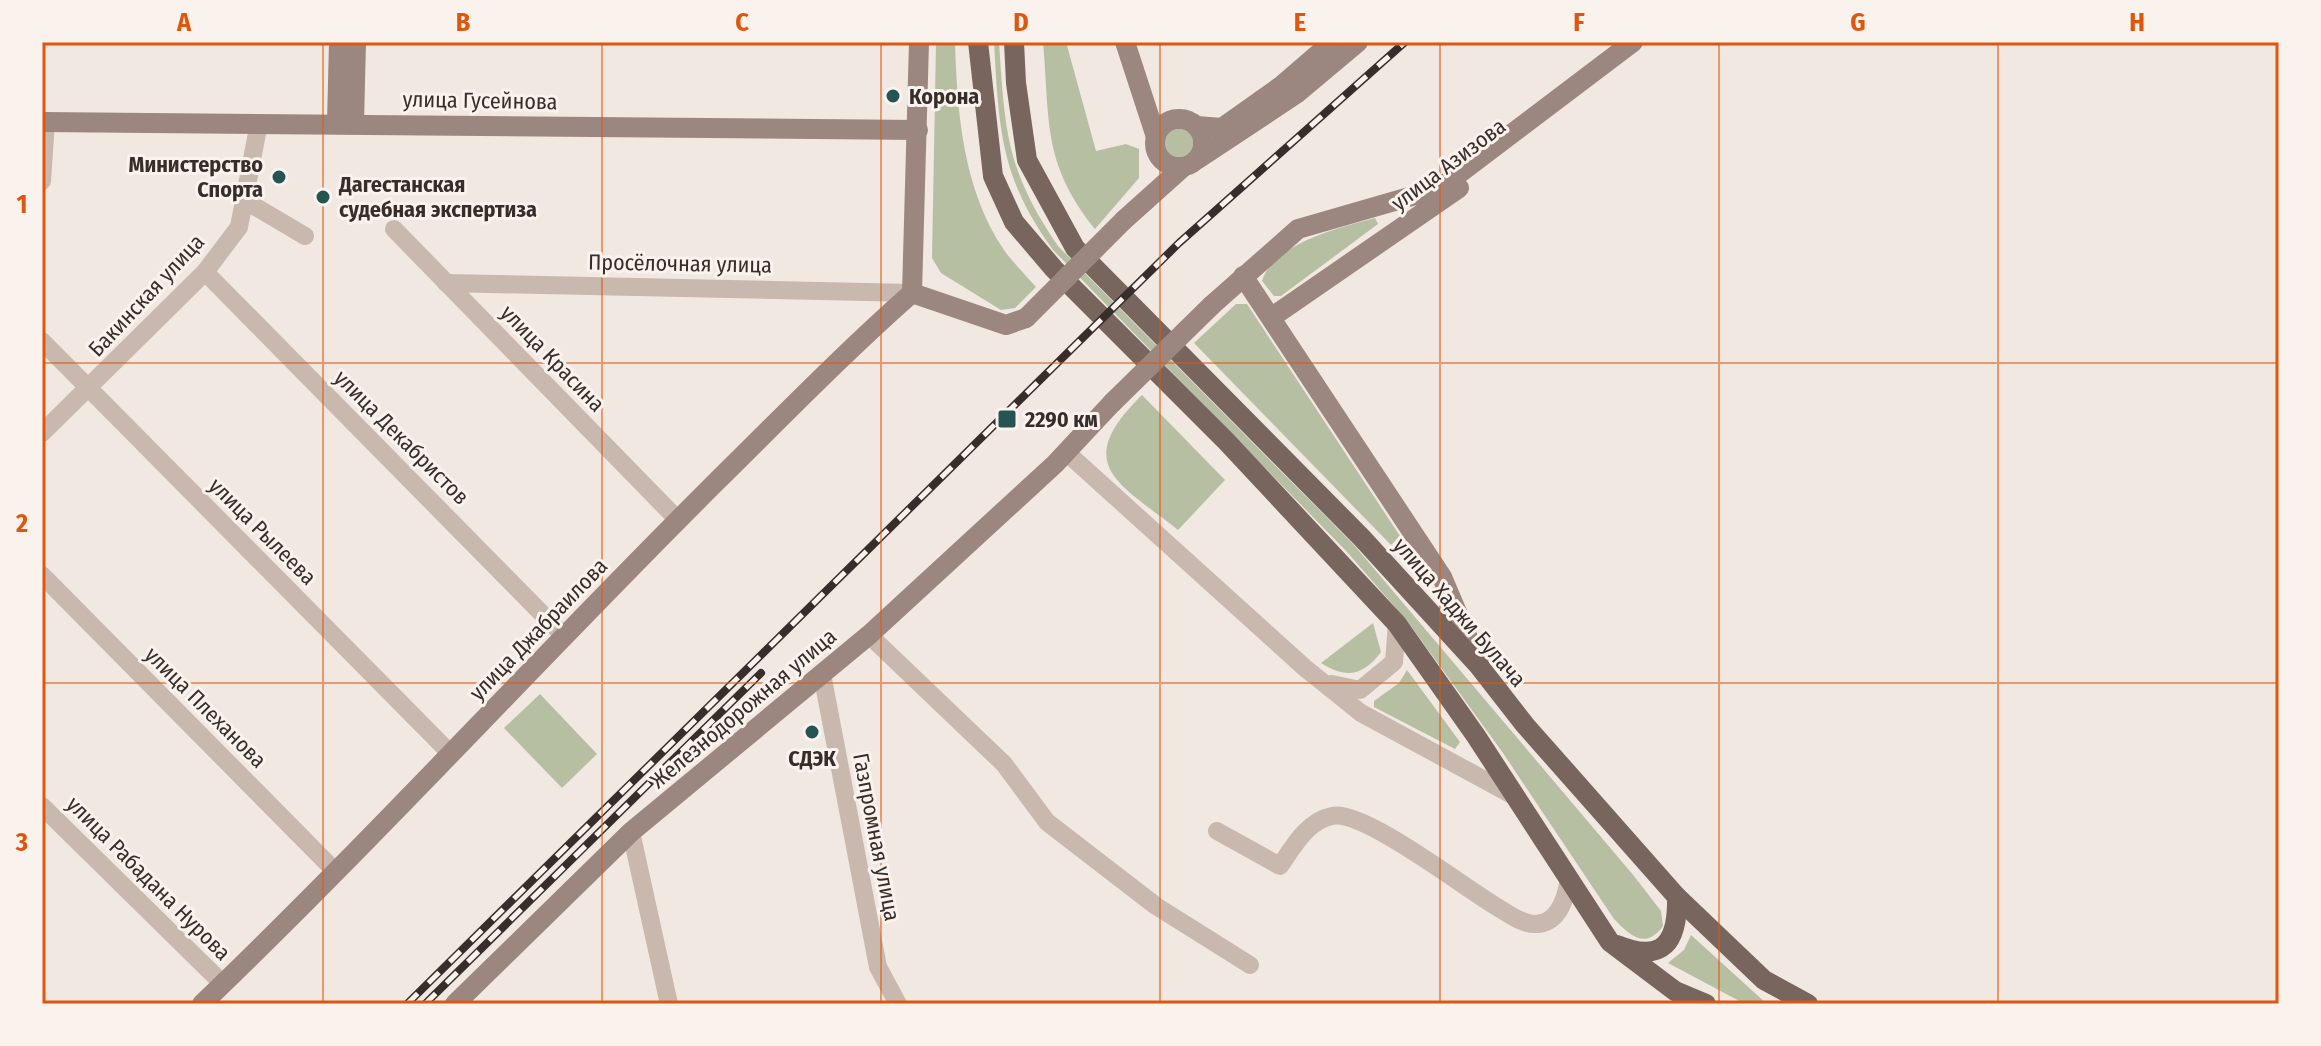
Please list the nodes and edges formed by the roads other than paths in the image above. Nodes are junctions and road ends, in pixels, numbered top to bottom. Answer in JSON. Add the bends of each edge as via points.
{"nodes":[{"id":1,"x":339,"y":42,"type":"edge"},
{"id":2,"x":356,"y":42,"type":"edge"},
{"id":3,"x":919,"y":42,"type":"edge"},
{"id":4,"x":978,"y":42,"type":"edge"},
{"id":5,"x":1014,"y":42,"type":"edge"},
{"id":6,"x":1125,"y":42,"type":"edge"},
{"id":7,"x":1332,"y":42,"type":"edge"},
{"id":8,"x":1358,"y":42,"type":"edge"},
{"id":9,"x":1633,"y":42,"type":"edge"},
{"id":10,"x":1649,"y":42,"type":"edge"},
{"id":11,"x":1139,"y":85,"type":"junction"},
{"id":12,"x":1172,"y":120,"type":"junction"},
{"id":13,"x":44,"y":122,"type":"edge"},
{"id":14,"x":259,"y":123,"type":"junction"},
{"id":15,"x":346,"y":123,"type":"junction"},
{"id":16,"x":1196,"y":126,"type":"junction"},
{"id":17,"x":918,"y":130,"type":"junction"},
{"id":18,"x":1156,"y":145,"type":"junction"},
{"id":19,"x":1190,"y":163,"type":"junction"},
{"id":20,"x":42,"y":181,"type":"edge"},
{"id":21,"x":1443,"y":193,"type":"junction"},
{"id":22,"x":244,"y":200,"type":"junction"},
{"id":23,"x":1145,"y":201,"type":"junction"},
{"id":24,"x":394,"y":229,"type":"dead end"},
{"id":25,"x":305,"y":236,"type":"dead end"},
{"id":26,"x":205,"y":272,"type":"junction"},
{"id":27,"x":1243,"y":276,"type":"junction"},
{"id":28,"x":446,"y":283,"type":"junction"},
{"id":29,"x":912,"y":293,"type":"junction"},
{"id":30,"x":1272,"y":317,"type":"junction"},
{"id":31,"x":42,"y":341,"type":"edge"},
{"id":32,"x":89,"y":390,"type":"junction"},
{"id":33,"x":1112,"y":403,"type":"joint"},
{"id":34,"x":42,"y":433,"type":"edge"},
{"id":35,"x":1066,"y":452,"type":"junction"},
{"id":36,"x":678,"y":520,"type":"junction"},
{"id":37,"x":42,"y":575,"type":"edge"},
{"id":38,"x":1442,"y":577,"type":"junction"},
{"id":39,"x":1419,"y":601,"type":"junction"},
{"id":40,"x":1397,"y":624,"type":"junction"},
{"id":41,"x":869,"y":635,"type":"junction"},
{"id":42,"x":564,"y":636,"type":"junction"},
{"id":43,"x":1479,"y":666,"type":"junction"},
{"id":44,"x":1305,"y":668,"type":"junction"},
{"id":45,"x":822,"y":674,"type":"junction"},
{"id":46,"x":451,"y":754,"type":"junction"},
{"id":47,"x":1516,"y":797,"type":"junction"},
{"id":48,"x":42,"y":806,"type":"edge"},
{"id":49,"x":1217,"y":831,"type":"dead end"},
{"id":50,"x":631,"y":832,"type":"junction"},
{"id":51,"x":336,"y":872,"type":"junction"},
{"id":52,"x":1569,"y":879,"type":"junction"},
{"id":53,"x":1677,"y":897,"type":"junction"},
{"id":54,"x":1610,"y":942,"type":"junction"},
{"id":55,"x":1250,"y":965,"type":"dead end"},
{"id":56,"x":223,"y":984,"type":"junction"},
{"id":57,"x":202,"y":1004,"type":"edge"},
{"id":58,"x":455,"y":1004,"type":"edge"},
{"id":59,"x":669,"y":1004,"type":"edge"},
{"id":60,"x":898,"y":1004,"type":"edge"},
{"id":61,"x":1706,"y":1004,"type":"edge"},
{"id":62,"x":1808,"y":1004,"type":"edge"}],
"edges":[{"from":1,"to":15,"type":"main road"},
{"from":2,"to":15,"type":"main road"},
{"from":3,"to":17,"type":"main road"},
{"from":4,"to":40,"type":"main road","via":[[993,176],[1014,222]]},
{"from":5,"to":39,"type":"main road","name":"улица Хаджи Булача","via":[[1027,160],[1075,248]]},
{"from":6,"to":11,"type":"main road"},
{"from":7,"to":16,"type":"main road","via":[[1222,128]]},
{"from":8,"to":19,"type":"main road","via":[[1296,94]]},
{"from":9,"to":21,"type":"main road","name":"улица Азизова"},
{"from":10,"to":21,"type":"main road","name":"улица Азизова"},
{"from":11,"to":12,"type":"main road","via":[[1154,107]]},
{"from":11,"to":18,"type":"main road"},
{"from":12,"to":16,"type":"main road"},
{"from":12,"to":18,"type":"main road"},
{"from":13,"to":14,"type":"main road","name":"улица Гусейнова"},
{"from":13,"to":20,"type":"street"},
{"from":14,"to":15,"type":"main road","name":"улица Гусейнова"},
{"from":14,"to":22,"type":"street","name":"Бакинская улица"},
{"from":15,"to":17,"type":"main road","name":"улица Гусейнова"},
{"from":16,"to":19,"type":"main road","via":[[1203,138]]},
{"from":17,"to":29,"type":"main road"},
{"from":18,"to":19,"type":"main road","via":[[1170,166]]},
{"from":18,"to":23,"type":"main road"},
{"from":19,"to":23,"type":"main road"},
{"from":21,"to":27,"type":"main road","name":"улица Азизова","via":[[1298,229]]},
{"from":21,"to":30,"type":"main road","name":"улица Азизова"},
{"from":22,"to":25,"type":"street"},
{"from":22,"to":26,"type":"street","name":"Бакинская улица","via":[[239,227]]},
{"from":23,"to":29,"type":"main road","bridge":true,"via":[[1026,318],[1006,325]]},
{"from":24,"to":28,"type":"street","name":"улица Красина"},
{"from":26,"to":32,"type":"street","name":"Бакинская улица"},
{"from":26,"to":42,"type":"street","name":"улица Декабристов"},
{"from":27,"to":30,"type":"main road"},
{"from":27,"to":33,"type":"main road","name":"улица Азизова","bridge":true},
{"from":28,"to":29,"type":"street","name":"Просёлочная улица"},
{"from":28,"to":36,"type":"street","name":"улица Красина"},
{"from":29,"to":36,"type":"main road","name":"улица Джабраилова"},
{"from":30,"to":38,"type":"main road"},
{"from":31,"to":32,"type":"street","name":"улица Рылеева"},
{"from":32,"to":34,"type":"street","name":"Бакинская улица"},
{"from":32,"to":46,"type":"street","name":"улица Рылеева"},
{"from":33,"to":35,"type":"main road","name":"Железнодорожная улица"},
{"from":35,"to":41,"type":"main road","name":"Железнодорожная улица"},
{"from":35,"to":44,"type":"street"},
{"from":36,"to":42,"type":"main road","name":"улица Джабраилова"},
{"from":37,"to":51,"type":"street","name":"улица Плеханова"},
{"from":38,"to":39,"type":"main road"},
{"from":38,"to":43,"type":"main road"},
{"from":39,"to":43,"type":"main road","name":"улица Хаджи Булача"},
{"from":40,"to":44,"type":"street","via":[[1394,662],[1360,690],[1337,686]]},
{"from":40,"to":47,"type":"main road"},
{"from":41,"to":45,"type":"main road","name":"Железнодорожная улица"},
{"from":41,"to":55,"type":"street","via":[[1004,764],[1047,822],[1156,906]]},
{"from":42,"to":46,"type":"main road","name":"улица Джабраилова"},
{"from":43,"to":53,"type":"main road","name":"улица Хаджи Булача"},
{"from":44,"to":47,"type":"street","via":[[1361,713]]},
{"from":45,"to":50,"type":"main road","name":"Железнодорожная улица"},
{"from":45,"to":60,"type":"street","name":"Газпромная улица","via":[[878,967]]},
{"from":46,"to":51,"type":"main road","name":"улица Джабраилова"},
{"from":47,"to":52,"type":"main road"},
{"from":48,"to":56,"type":"street","name":"улица Рабадана Нурова"},
{"from":49,"to":52,"type":"street","via":[[1280,866],[1306,830],[1342,815],[1374,828],[1470,892],[1528,923],[1546,922],[1560,909]]},
{"from":50,"to":58,"type":"main road","name":"Железнодорожная улица"},
{"from":50,"to":59,"type":"street"},
{"from":51,"to":56,"type":"main road","name":"улица Джабраилова"},
{"from":52,"to":54,"type":"main road"},
{"from":53,"to":54,"type":"main road","via":[[1675,934],[1668,942],[1636,953]]},
{"from":53,"to":62,"type":"main road","name":"улица Хаджи Булача","via":[[1764,980]]},
{"from":54,"to":61,"type":"main road","via":[[1675,991]]},
{"from":56,"to":57,"type":"main road","name":"улица Джабраилова"}]}
